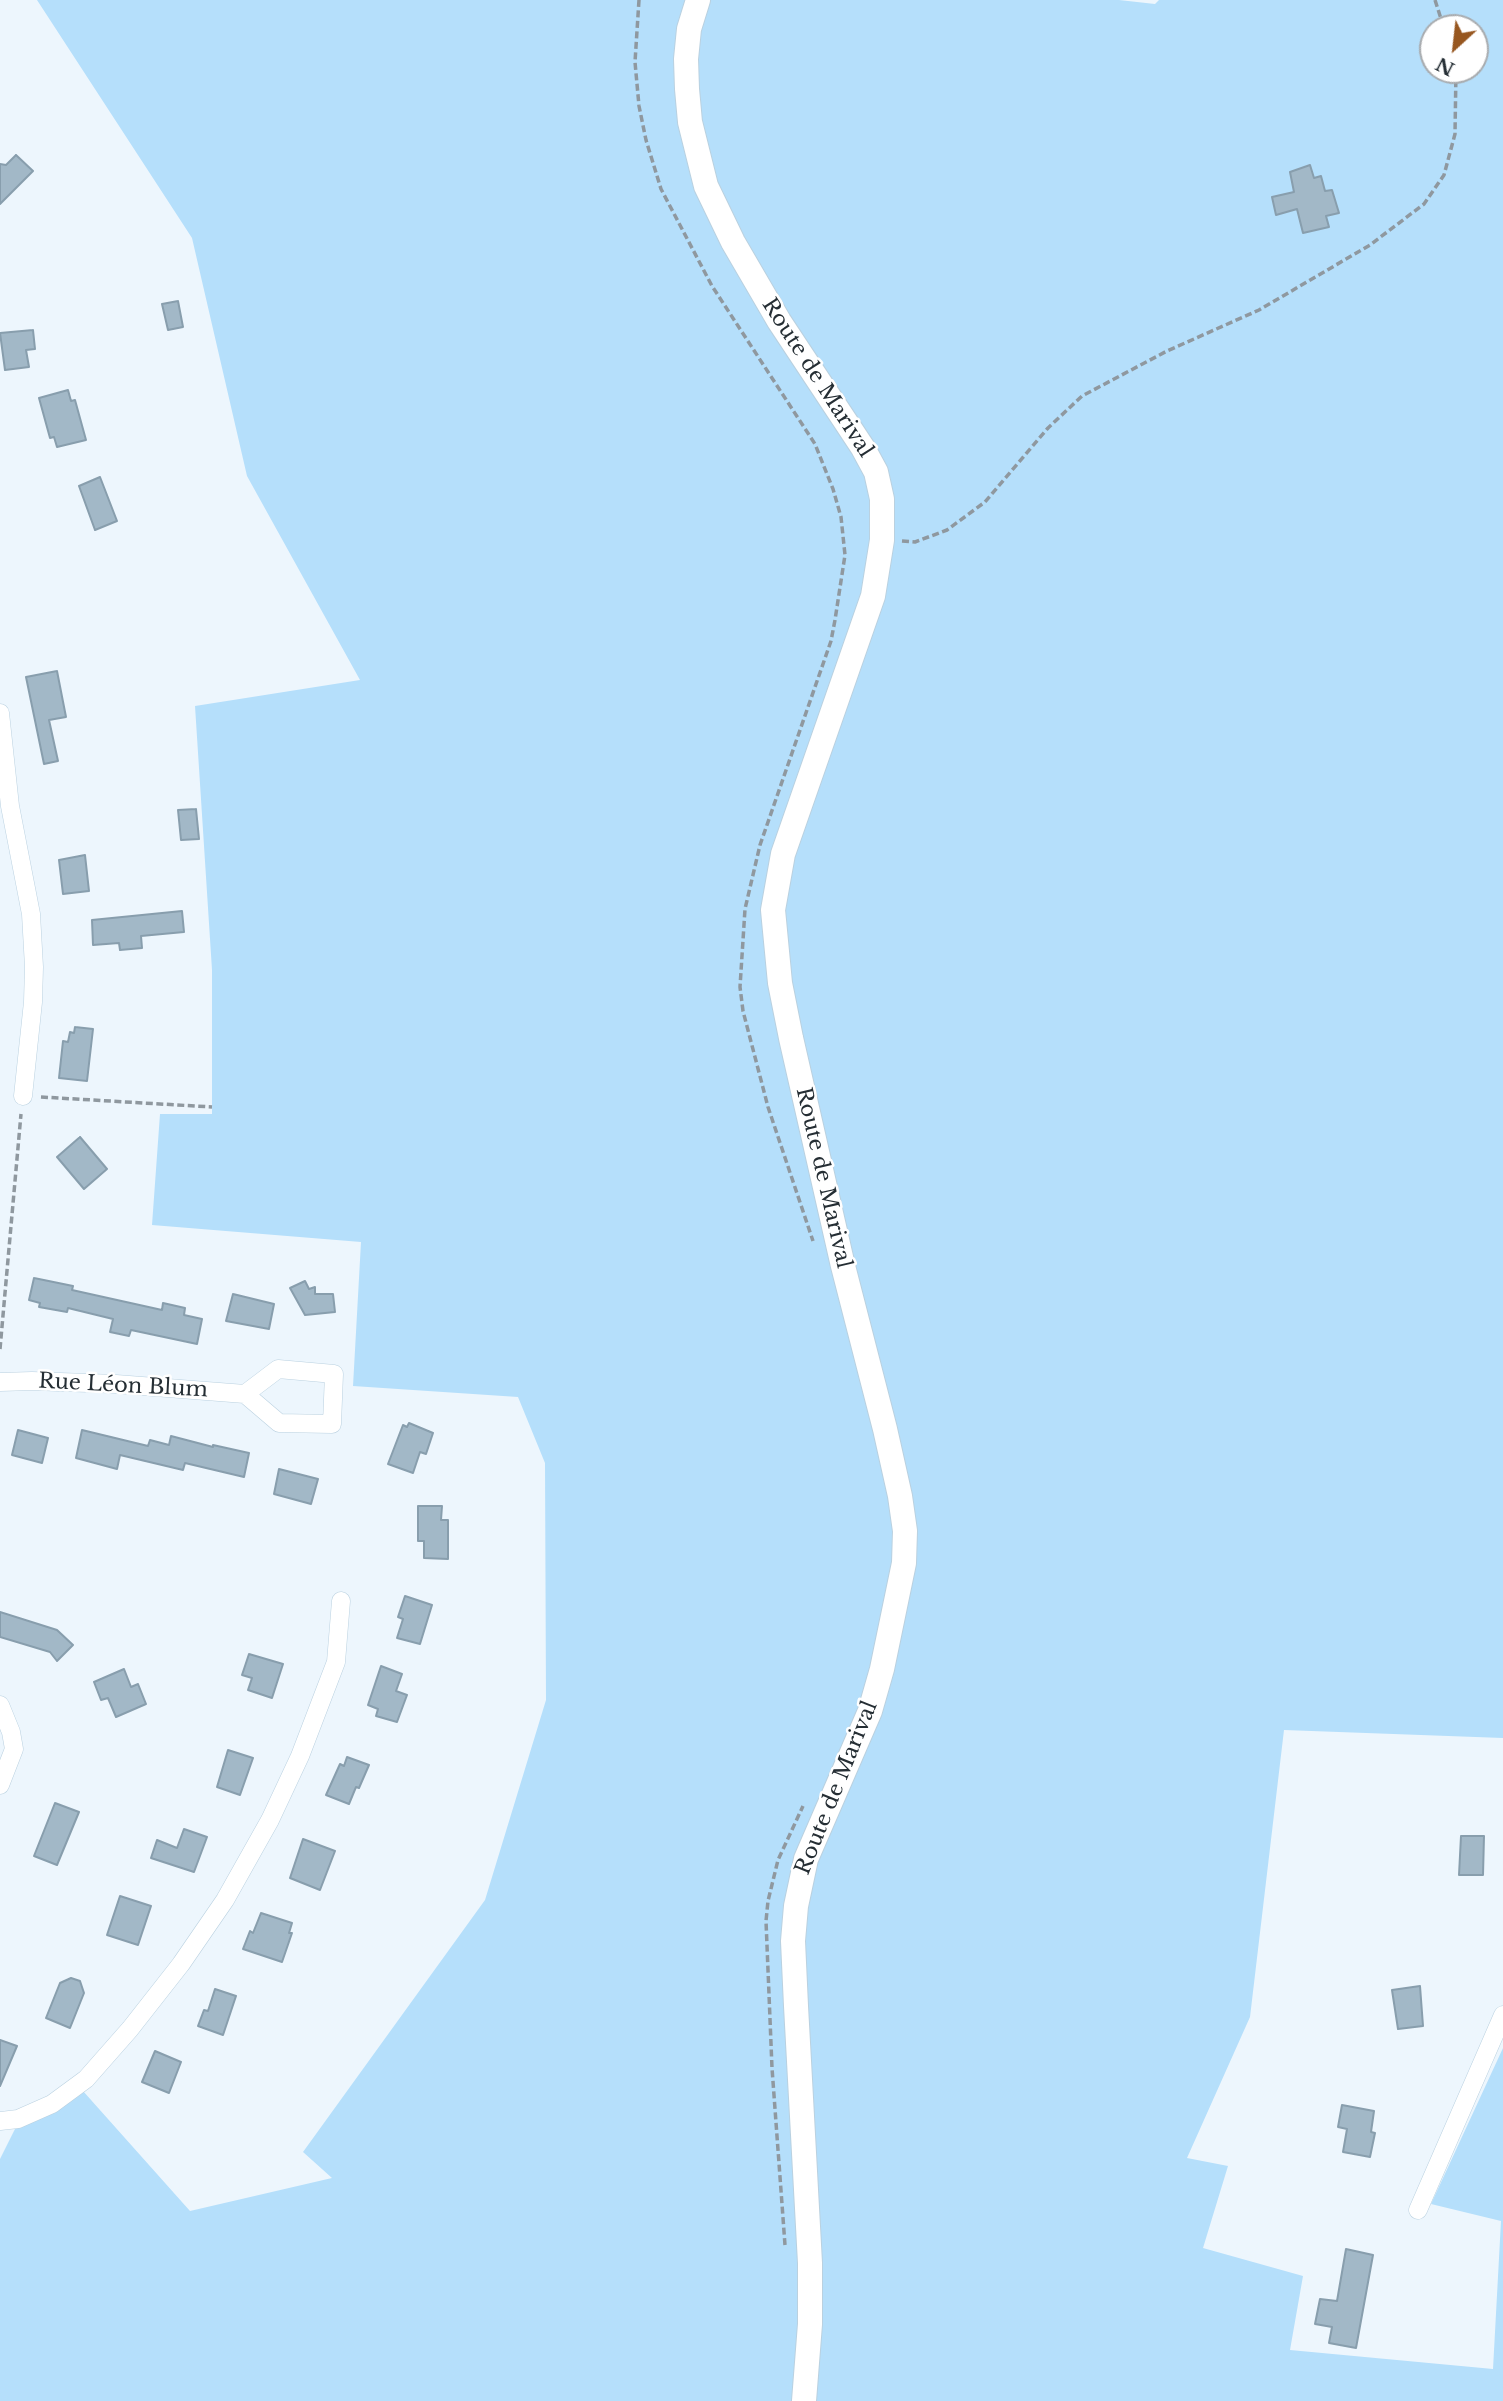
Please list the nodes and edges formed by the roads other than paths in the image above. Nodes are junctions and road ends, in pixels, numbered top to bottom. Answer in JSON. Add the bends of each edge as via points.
{"nodes":[{"id":1,"x":698,"y":0,"type":"edge"},
{"id":2,"x":0,"y":713,"type":"edge"},
{"id":3,"x":23,"y":1096,"type":"road end"},
{"id":4,"x":0,"y":1382,"type":"edge"},
{"id":5,"x":245,"y":1394,"type":"junction"},
{"id":6,"x":341,"y":1601,"type":"dead end"},
{"id":7,"x":0,"y":1705,"type":"edge"},
{"id":8,"x":0,"y":1785,"type":"edge"},
{"id":9,"x":1503,"y":2015,"type":"edge"},
{"id":10,"x":0,"y":2121,"type":"edge"},
{"id":11,"x":1418,"y":2210,"type":"dead end"},
{"id":12,"x":804,"y":2401,"type":"edge"}],
"edges":[{"from":1,"to":12,"type":"main road","name":"Route de Marival","via":[[689,29],[687,89],[706,186],[779,321],[863,448],[876,472],[882,499],[883,540],[873,596],[783,854],[773,910],[790,1038],[885,1429],[905,1531],[900,1584],[870,1711],[806,1859],[796,1906],[793,1941],[810,2263]]},
{"from":2,"to":3,"type":"street","via":[[10,806],[32,927],[33,1002]]},
{"from":4,"to":5,"type":"street","name":"Rue Léon Blum","via":[[116,1384]]},
{"from":5,"to":5,"type":"street","via":[[278,1369],[334,1374],[332,1424],[279,1423]]},
{"from":6,"to":10,"type":"street","via":[[336,1662],[305,1745],[225,1900],[181,1964],[86,2080],[52,2104],[18,2119]]},
{"from":7,"to":8,"type":"street","via":[[14,1749]]},
{"from":9,"to":11,"type":"street"}]}
